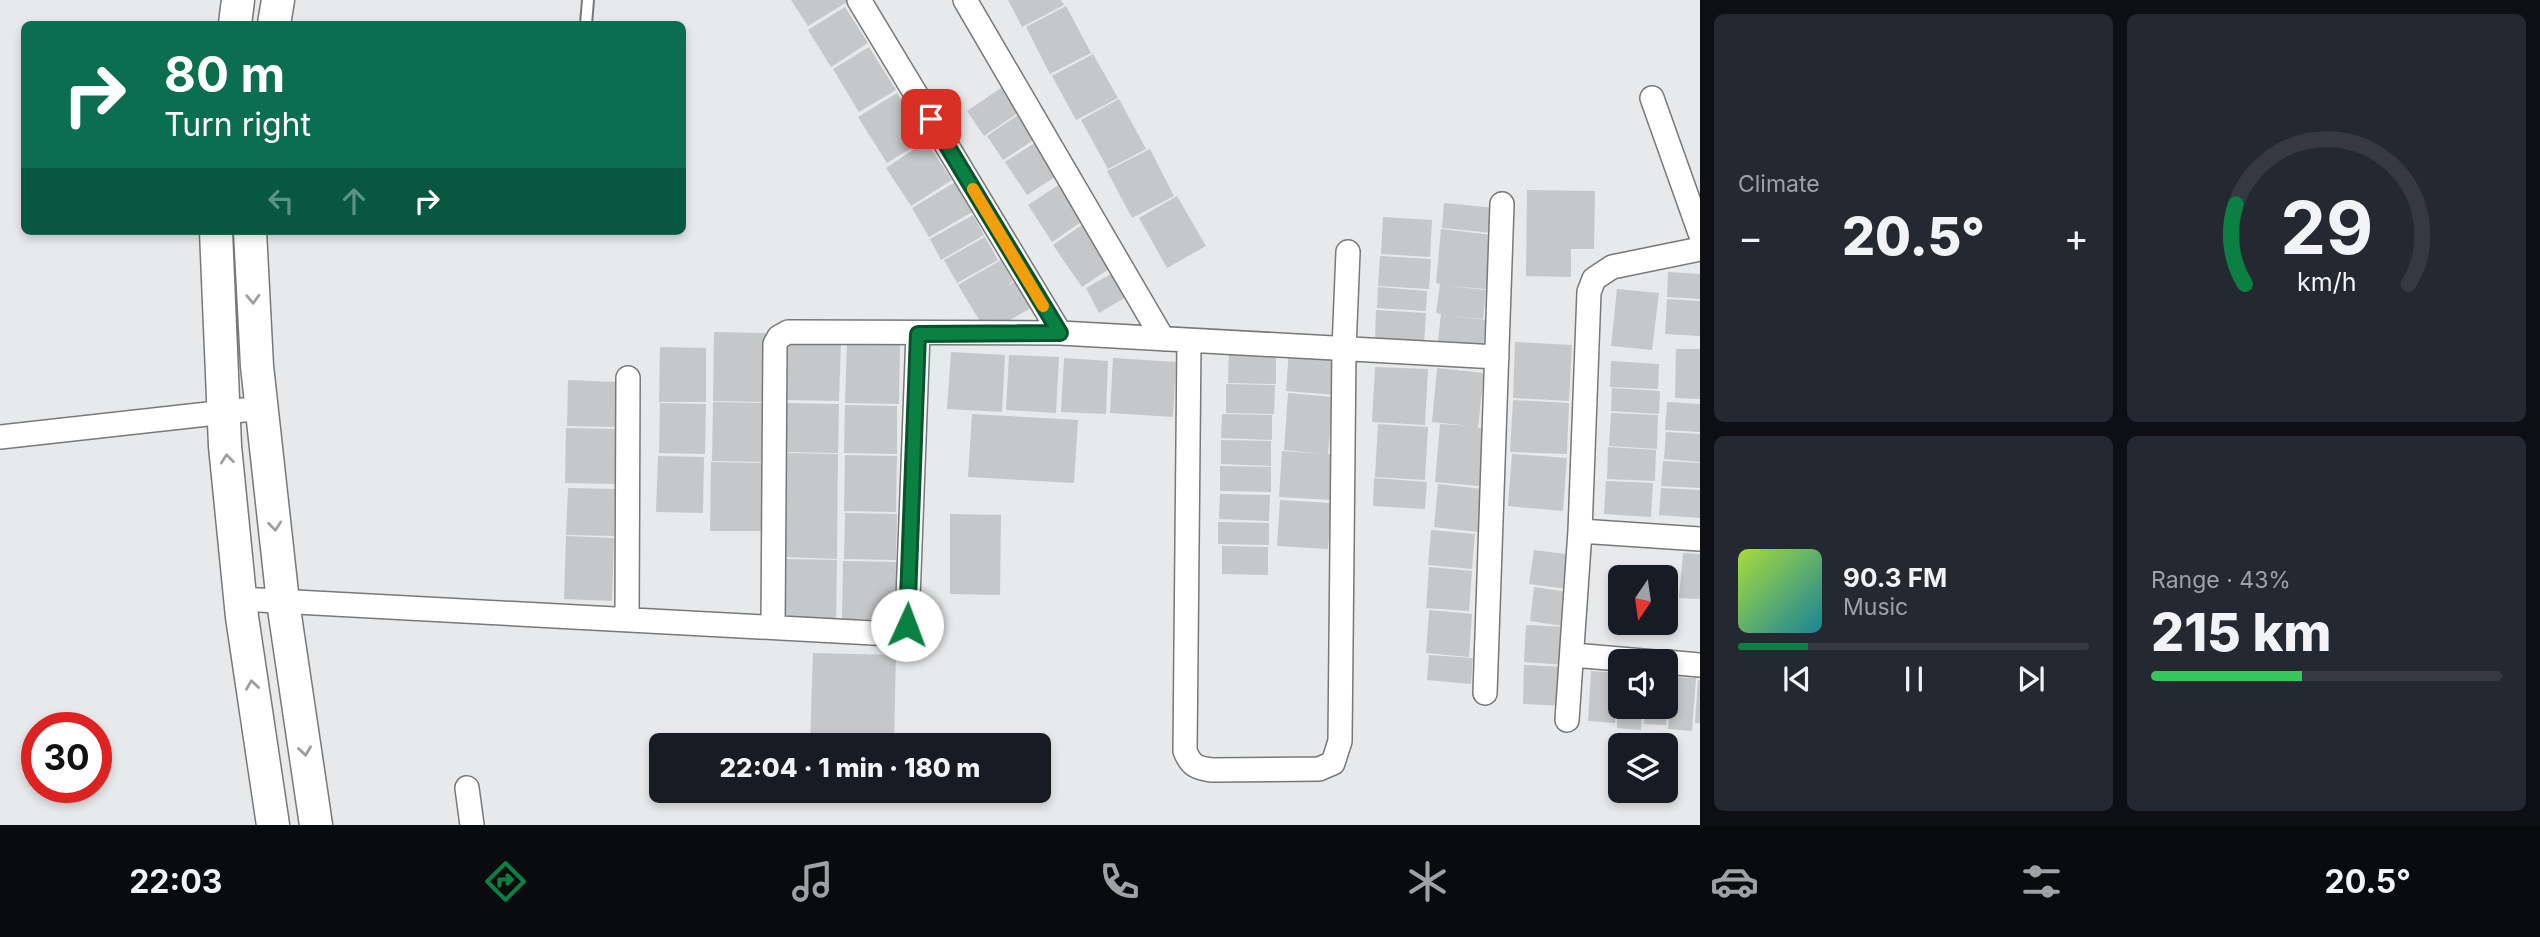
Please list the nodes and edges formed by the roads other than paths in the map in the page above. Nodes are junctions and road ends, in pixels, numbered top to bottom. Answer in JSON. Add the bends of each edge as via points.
{"nodes":[{"id":1,"x":238,"y":0,"type":"edge"},
{"id":2,"x":278,"y":0,"type":"edge"},
{"id":3,"x":587,"y":0,"type":"edge"},
{"id":4,"x":859,"y":0,"type":"edge"},
{"id":5,"x":965,"y":0,"type":"edge"},
{"id":6,"x":235,"y":21,"type":"edge"},
{"id":7,"x":274,"y":21,"type":"edge"},
{"id":8,"x":586,"y":21,"type":"edge"},
{"id":9,"x":1652,"y":97,"type":"dead end"},
{"id":10,"x":1502,"y":204,"type":"dead end"},
{"id":11,"x":1700,"y":233,"type":"edge"},
{"id":12,"x":216,"y":235,"type":"edge"},
{"id":13,"x":250,"y":235,"type":"edge"},
{"id":14,"x":1700,"y":249,"type":"edge"},
{"id":15,"x":1348,"y":251,"type":"dead end"},
{"id":16,"x":1060,"y":333,"type":"junction"},
{"id":17,"x":918,"y":334,"type":"junction"},
{"id":18,"x":1163,"y":339,"type":"junction"},
{"id":19,"x":1189,"y":341,"type":"junction"},
{"id":20,"x":1344,"y":349,"type":"junction"},
{"id":21,"x":1497,"y":357,"type":"junction"},
{"id":22,"x":628,"y":378,"type":"dead end"},
{"id":23,"x":262,"y":408,"type":"junction"},
{"id":24,"x":224,"y":411,"type":"junction"},
{"id":25,"x":0,"y":437,"type":"edge"},
{"id":26,"x":1580,"y":531,"type":"junction"},
{"id":27,"x":1700,"y":539,"type":"edge"},
{"id":28,"x":240,"y":599,"type":"junction"},
{"id":29,"x":283,"y":602,"type":"junction"},
{"id":30,"x":627,"y":620,"type":"junction"},
{"id":31,"x":774,"y":627,"type":"junction"},
{"id":32,"x":1573,"y":655,"type":"junction"},
{"id":33,"x":1608,"y":658,"type":"edge"},
{"id":34,"x":1678,"y":663,"type":"edge"},
{"id":35,"x":1700,"y":665,"type":"edge"},
{"id":36,"x":1485,"y":693,"type":"dead end"},
{"id":37,"x":1567,"y":720,"type":"dead end"},
{"id":38,"x":467,"y":788,"type":"dead end"},
{"id":39,"x":273,"y":825,"type":"edge"},
{"id":40,"x":316,"y":825,"type":"edge"},
{"id":41,"x":472,"y":825,"type":"edge"}],
"edges":[{"from":1,"to":6,"type":"street"},
{"from":2,"to":7,"type":"street"},
{"from":3,"to":8,"type":"lane"},
{"from":4,"to":16,"type":"street"},
{"from":5,"to":18,"type":"street"},
{"from":9,"to":11,"type":"street"},
{"from":10,"to":21,"type":"street"},
{"from":12,"to":24,"type":"street"},
{"from":13,"to":23,"type":"street","one_way":true},
{"from":14,"to":26,"type":"street","via":[[1612,267],[1594,279],[1588,307]]},
{"from":15,"to":20,"type":"street"},
{"from":16,"to":17,"type":"street"},
{"from":16,"to":18,"type":"street"},
{"from":17,"to":31,"type":"street","via":[[907,625],[892,634]]},
{"from":17,"to":31,"type":"street","via":[[788,332],[775,344]]},
{"from":18,"to":19,"type":"street"},
{"from":19,"to":20,"type":"street"},
{"from":19,"to":20,"type":"street","via":[[1185,751],[1189,762],[1212,770],[1319,769],[1333,763],[1338,752]]},
{"from":20,"to":21,"type":"street"},
{"from":21,"to":36,"type":"street"},
{"from":22,"to":30,"type":"street"},
{"from":23,"to":24,"type":"street"},
{"from":23,"to":29,"type":"street","one_way":true},
{"from":24,"to":25,"type":"street"},
{"from":28,"to":24,"type":"street","one_way":true},
{"from":26,"to":27,"type":"street"},
{"from":26,"to":32,"type":"street"},
{"from":28,"to":29,"type":"street"},
{"from":39,"to":28,"type":"street","one_way":true},
{"from":29,"to":30,"type":"street"},
{"from":29,"to":40,"type":"street","one_way":true},
{"from":30,"to":31,"type":"street"},
{"from":32,"to":33,"type":"street"},
{"from":32,"to":37,"type":"street"},
{"from":34,"to":35,"type":"street"},
{"from":38,"to":41,"type":"street"}]}
